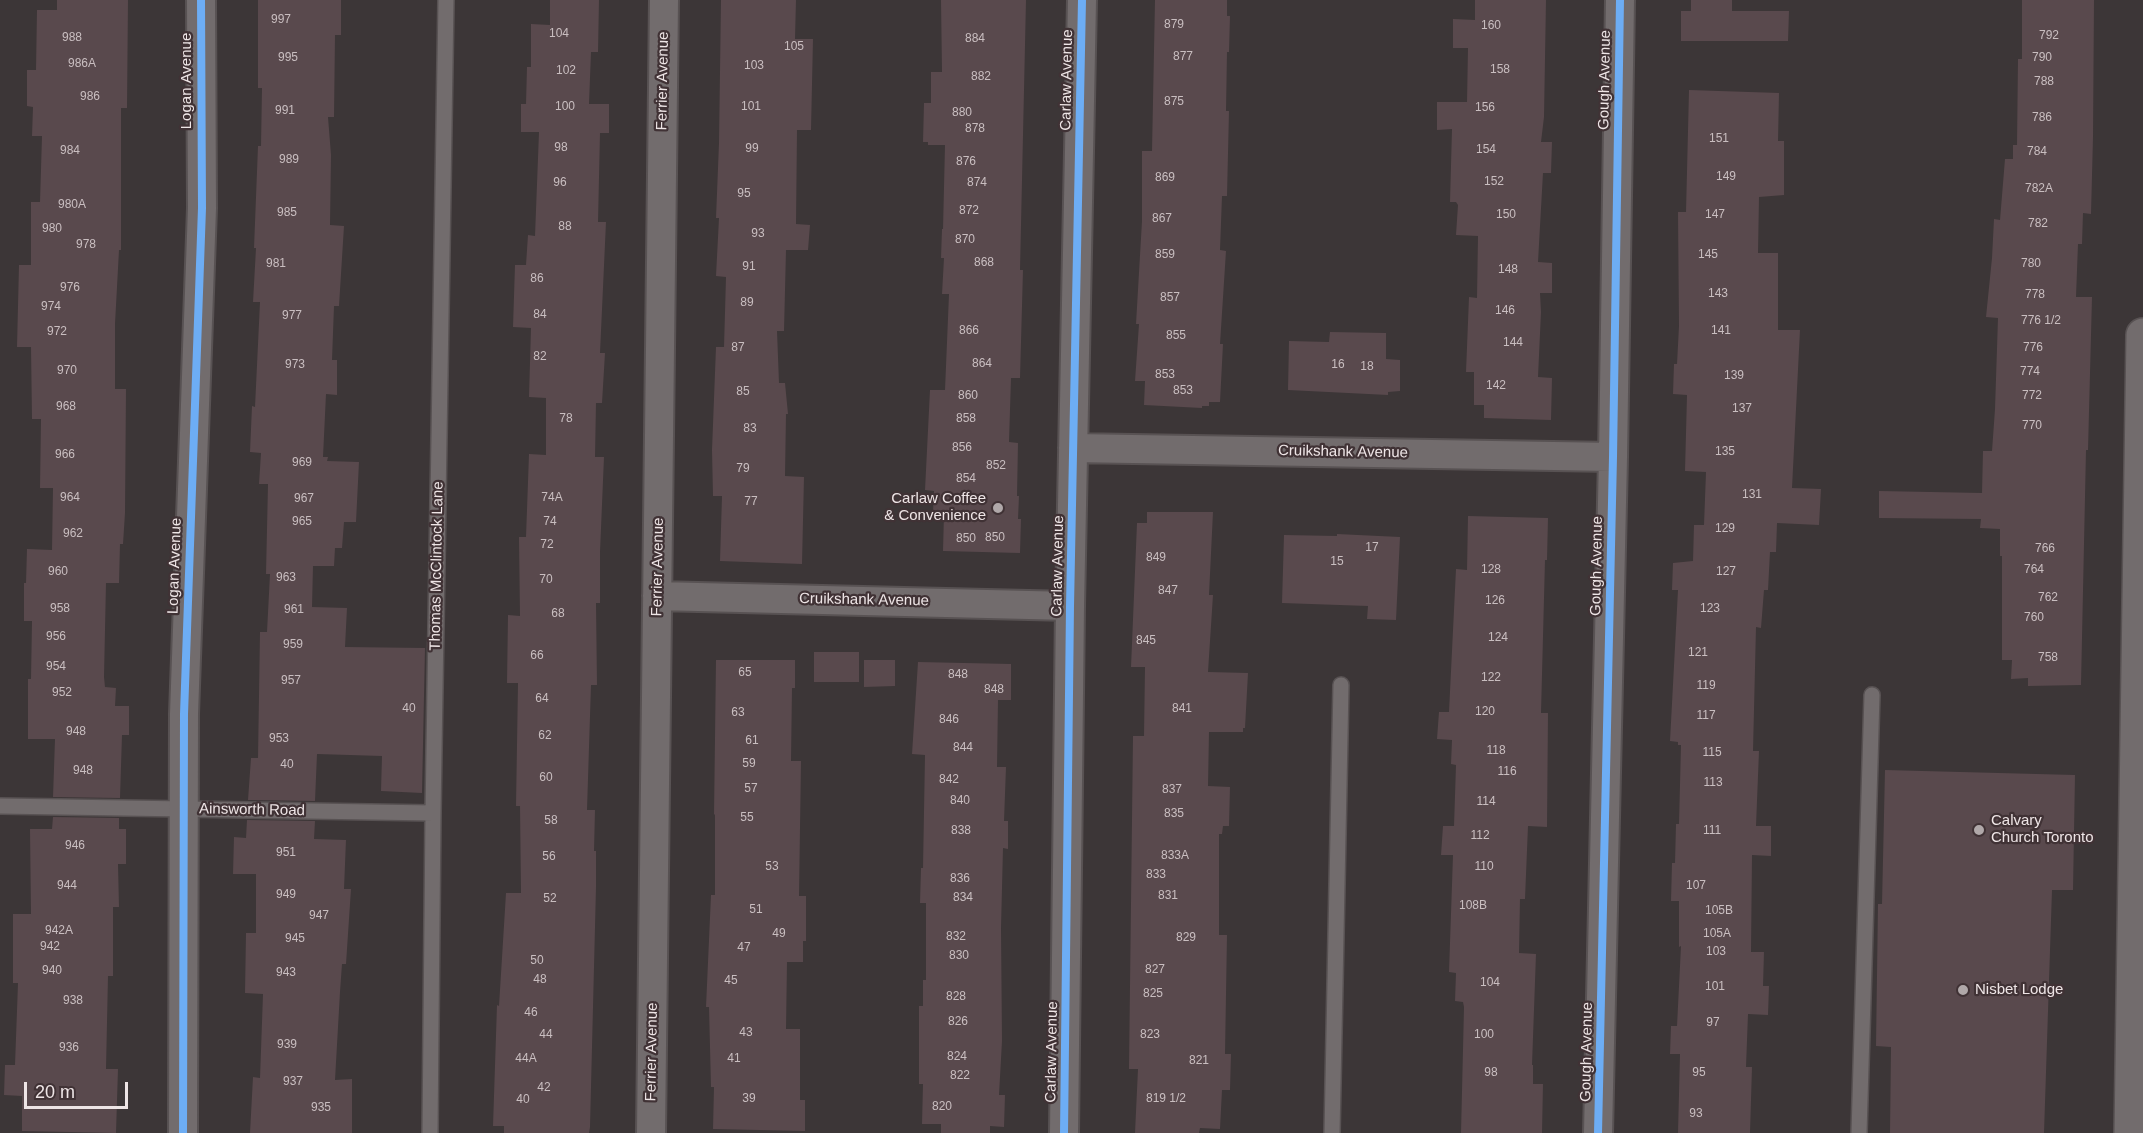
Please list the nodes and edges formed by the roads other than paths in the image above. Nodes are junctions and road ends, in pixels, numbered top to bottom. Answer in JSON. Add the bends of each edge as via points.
{"nodes":[{"id":1,"x":201,"y":0,"type":"edge"},
{"id":2,"x":446,"y":0,"type":"edge"},
{"id":3,"x":664,"y":0,"type":"edge"},
{"id":4,"x":1082,"y":0,"type":"edge"},
{"id":5,"x":1620,"y":0,"type":"edge"},
{"id":6,"x":2143,"y":334,"type":"edge"},
{"id":7,"x":1073,"y":448,"type":"junction"},
{"id":8,"x":1613,"y":457,"type":"junction"},
{"id":9,"x":657,"y":596,"type":"junction"},
{"id":10,"x":1070,"y":606,"type":"junction"},
{"id":11,"x":1341,"y":685,"type":"dead end"},
{"id":12,"x":1872,"y":695,"type":"dead end"},
{"id":13,"x":0,"y":806,"type":"edge"},
{"id":14,"x":183,"y":809,"type":"junction"},
{"id":15,"x":433,"y":813,"type":"junction"},
{"id":16,"x":2139,"y":910,"type":"edge"},
{"id":17,"x":2135,"y":1120,"type":"edge"},
{"id":18,"x":183,"y":1133,"type":"edge"},
{"id":19,"x":430,"y":1133,"type":"edge"},
{"id":20,"x":651,"y":1133,"type":"edge"},
{"id":21,"x":1064,"y":1133,"type":"edge"},
{"id":22,"x":1332,"y":1133,"type":"edge"},
{"id":23,"x":1598,"y":1133,"type":"edge"},
{"id":24,"x":1859,"y":1133,"type":"edge"}],
"edges":[{"from":1,"to":14,"type":"street","name":"Logan Avenue","via":[[201,208]]},
{"from":2,"to":15,"type":"lane","name":"Thomas McClintock Lane"},
{"from":3,"to":9,"type":"street","name":"Ferrier Avenue"},
{"from":4,"to":7,"type":"street","name":"Carlaw Avenue"},
{"from":5,"to":8,"type":"street","name":"Gough Avenue"},
{"from":6,"to":16,"type":"main road"},
{"from":7,"to":8,"type":"street","name":"Cruikshank Avenue"},
{"from":7,"to":10,"type":"street","name":"Carlaw Avenue"},
{"from":8,"to":23,"type":"street","name":"Gough Avenue"},
{"from":9,"to":10,"type":"street","name":"Cruikshank Avenue"},
{"from":9,"to":20,"type":"street","name":"Ferrier Avenue"},
{"from":10,"to":21,"type":"street","name":"Carlaw Avenue"},
{"from":11,"to":22,"type":"lane"},
{"from":12,"to":24,"type":"lane"},
{"from":13,"to":14,"type":"lane","name":"Ainsworth Road"},
{"from":14,"to":15,"type":"lane","name":"Ainsworth Road"},
{"from":14,"to":18,"type":"street","name":"Logan Avenue"},
{"from":15,"to":19,"type":"lane","name":"Thomas McClintock Lane"},
{"from":16,"to":17,"type":"main road"}]}
